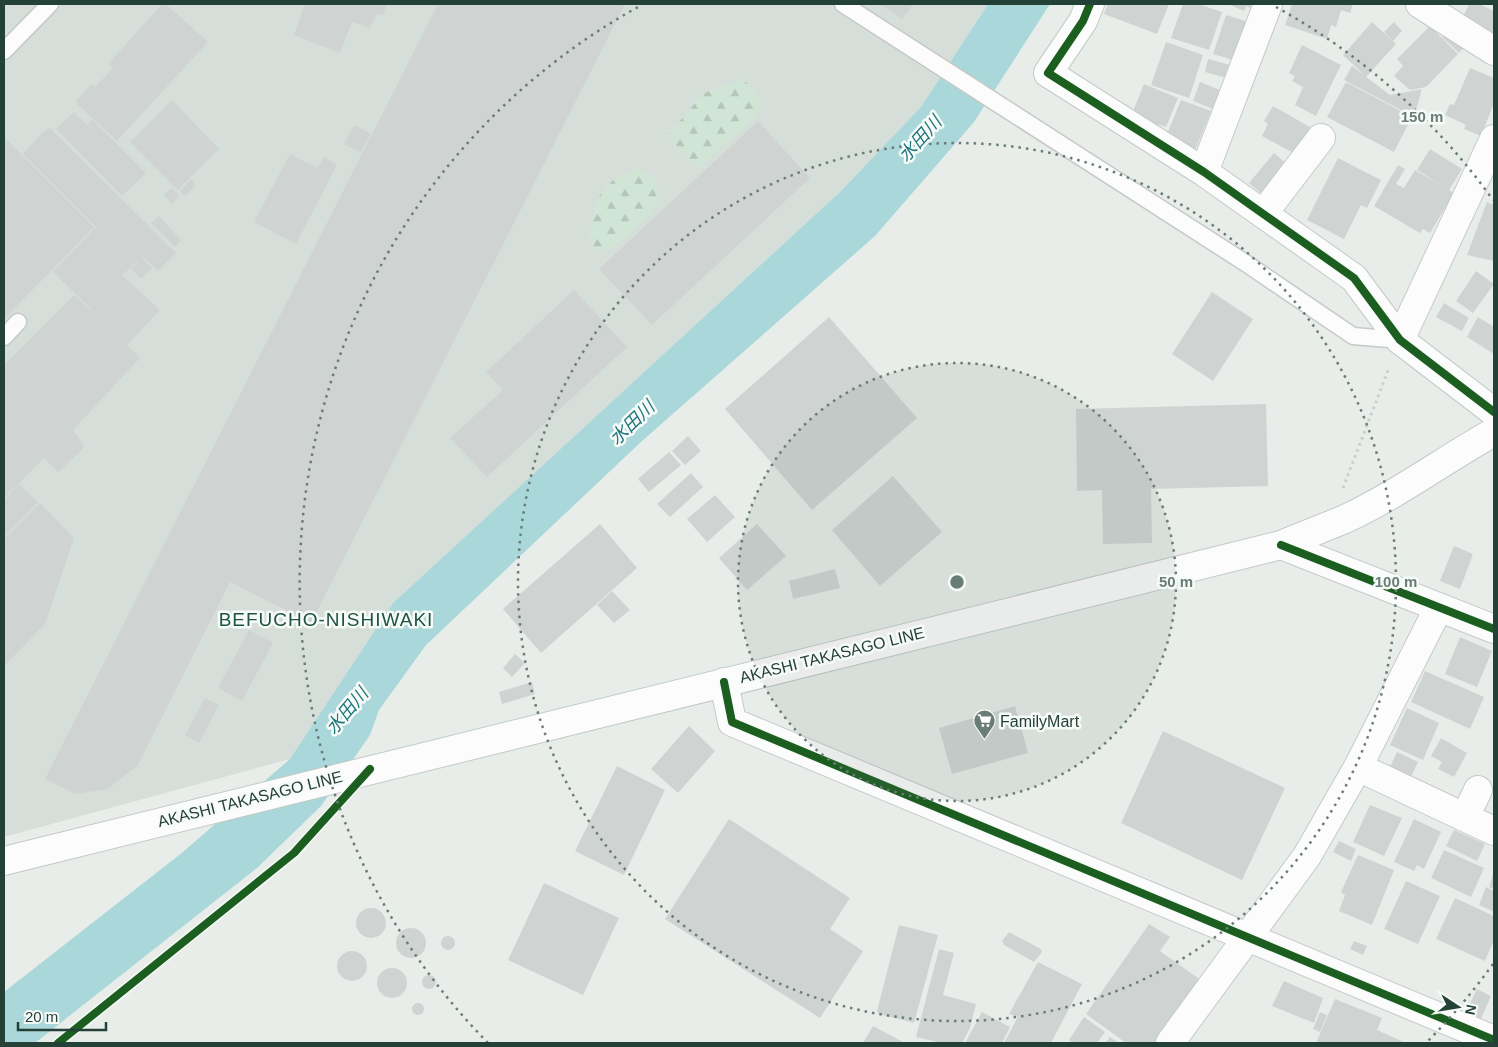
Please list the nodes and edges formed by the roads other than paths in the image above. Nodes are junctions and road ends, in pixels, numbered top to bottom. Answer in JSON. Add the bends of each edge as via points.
{"nodes":[{"id":1,"x":50,"y":4,"type":"edge"},
{"id":2,"x":843,"y":4,"type":"edge"},
{"id":3,"x":1090,"y":4,"type":"edge"},
{"id":4,"x":1268,"y":4,"type":"edge"},
{"id":5,"x":1420,"y":4,"type":"edge"},
{"id":6,"x":4,"y":51,"type":"edge"},
{"id":7,"x":1494,"y":52,"type":"edge"},
{"id":8,"x":1321,"y":138,"type":"dead end"},
{"id":9,"x":1494,"y":139,"type":"edge"},
{"id":10,"x":1204,"y":172,"type":"junction"},
{"id":11,"x":1264,"y":214,"type":"junction"},
{"id":12,"x":18,"y":322,"type":"dead end"},
{"id":13,"x":4,"y":337,"type":"edge"},
{"id":14,"x":1400,"y":340,"type":"junction"},
{"id":15,"x":1494,"y":412,"type":"edge"},
{"id":16,"x":1494,"y":432,"type":"edge"},
{"id":17,"x":1281,"y":544,"type":"junction"},
{"id":18,"x":1439,"y":607,"type":"junction"},
{"id":19,"x":1494,"y":629,"type":"edge"},
{"id":20,"x":724,"y":682,"type":"junction"},
{"id":21,"x":1358,"y":767,"type":"junction"},
{"id":22,"x":1478,"y":790,"type":"dead end"},
{"id":23,"x":1465,"y":817,"type":"junction"},
{"id":24,"x":1494,"y":831,"type":"edge"},
{"id":25,"x":4,"y":861,"type":"edge"},
{"id":26,"x":1248,"y":938,"type":"junction"},
{"id":27,"x":1494,"y":1040,"type":"edge"},
{"id":28,"x":1170,"y":1043,"type":"edge"}],
"edges":[{"from":1,"to":6,"type":"lane"},
{"from":2,"to":14,"type":"lane","via":[[1353,336]]},
{"from":3,"to":10,"type":"street","via":[[1048,73]]},
{"from":4,"to":10,"type":"street"},
{"from":5,"to":7,"type":"street"},
{"from":8,"to":11,"type":"street"},
{"from":9,"to":14,"type":"street"},
{"from":10,"to":11,"type":"street"},
{"from":11,"to":14,"type":"street","via":[[1354,278]]},
{"from":12,"to":13,"type":"lane"},
{"from":14,"to":15,"type":"street"},
{"from":16,"to":17,"type":"street","name":"AKASHI TAKASAGO LINE","via":[[1392,494],[1346,518]]},
{"from":17,"to":18,"type":"street"},
{"from":17,"to":20,"type":"street","name":"AKASHI TAKASAGO LINE"},
{"from":18,"to":19,"type":"street"},
{"from":18,"to":21,"type":"street"},
{"from":20,"to":25,"type":"street","name":"AKASHI TAKASAGO LINE"},
{"from":20,"to":26,"type":"street","via":[[732,722]]},
{"from":21,"to":23,"type":"street"},
{"from":21,"to":26,"type":"street","via":[[1307,856]]},
{"from":22,"to":23,"type":"street"},
{"from":23,"to":24,"type":"street"},
{"from":26,"to":27,"type":"street"},
{"from":26,"to":28,"type":"street"}]}
